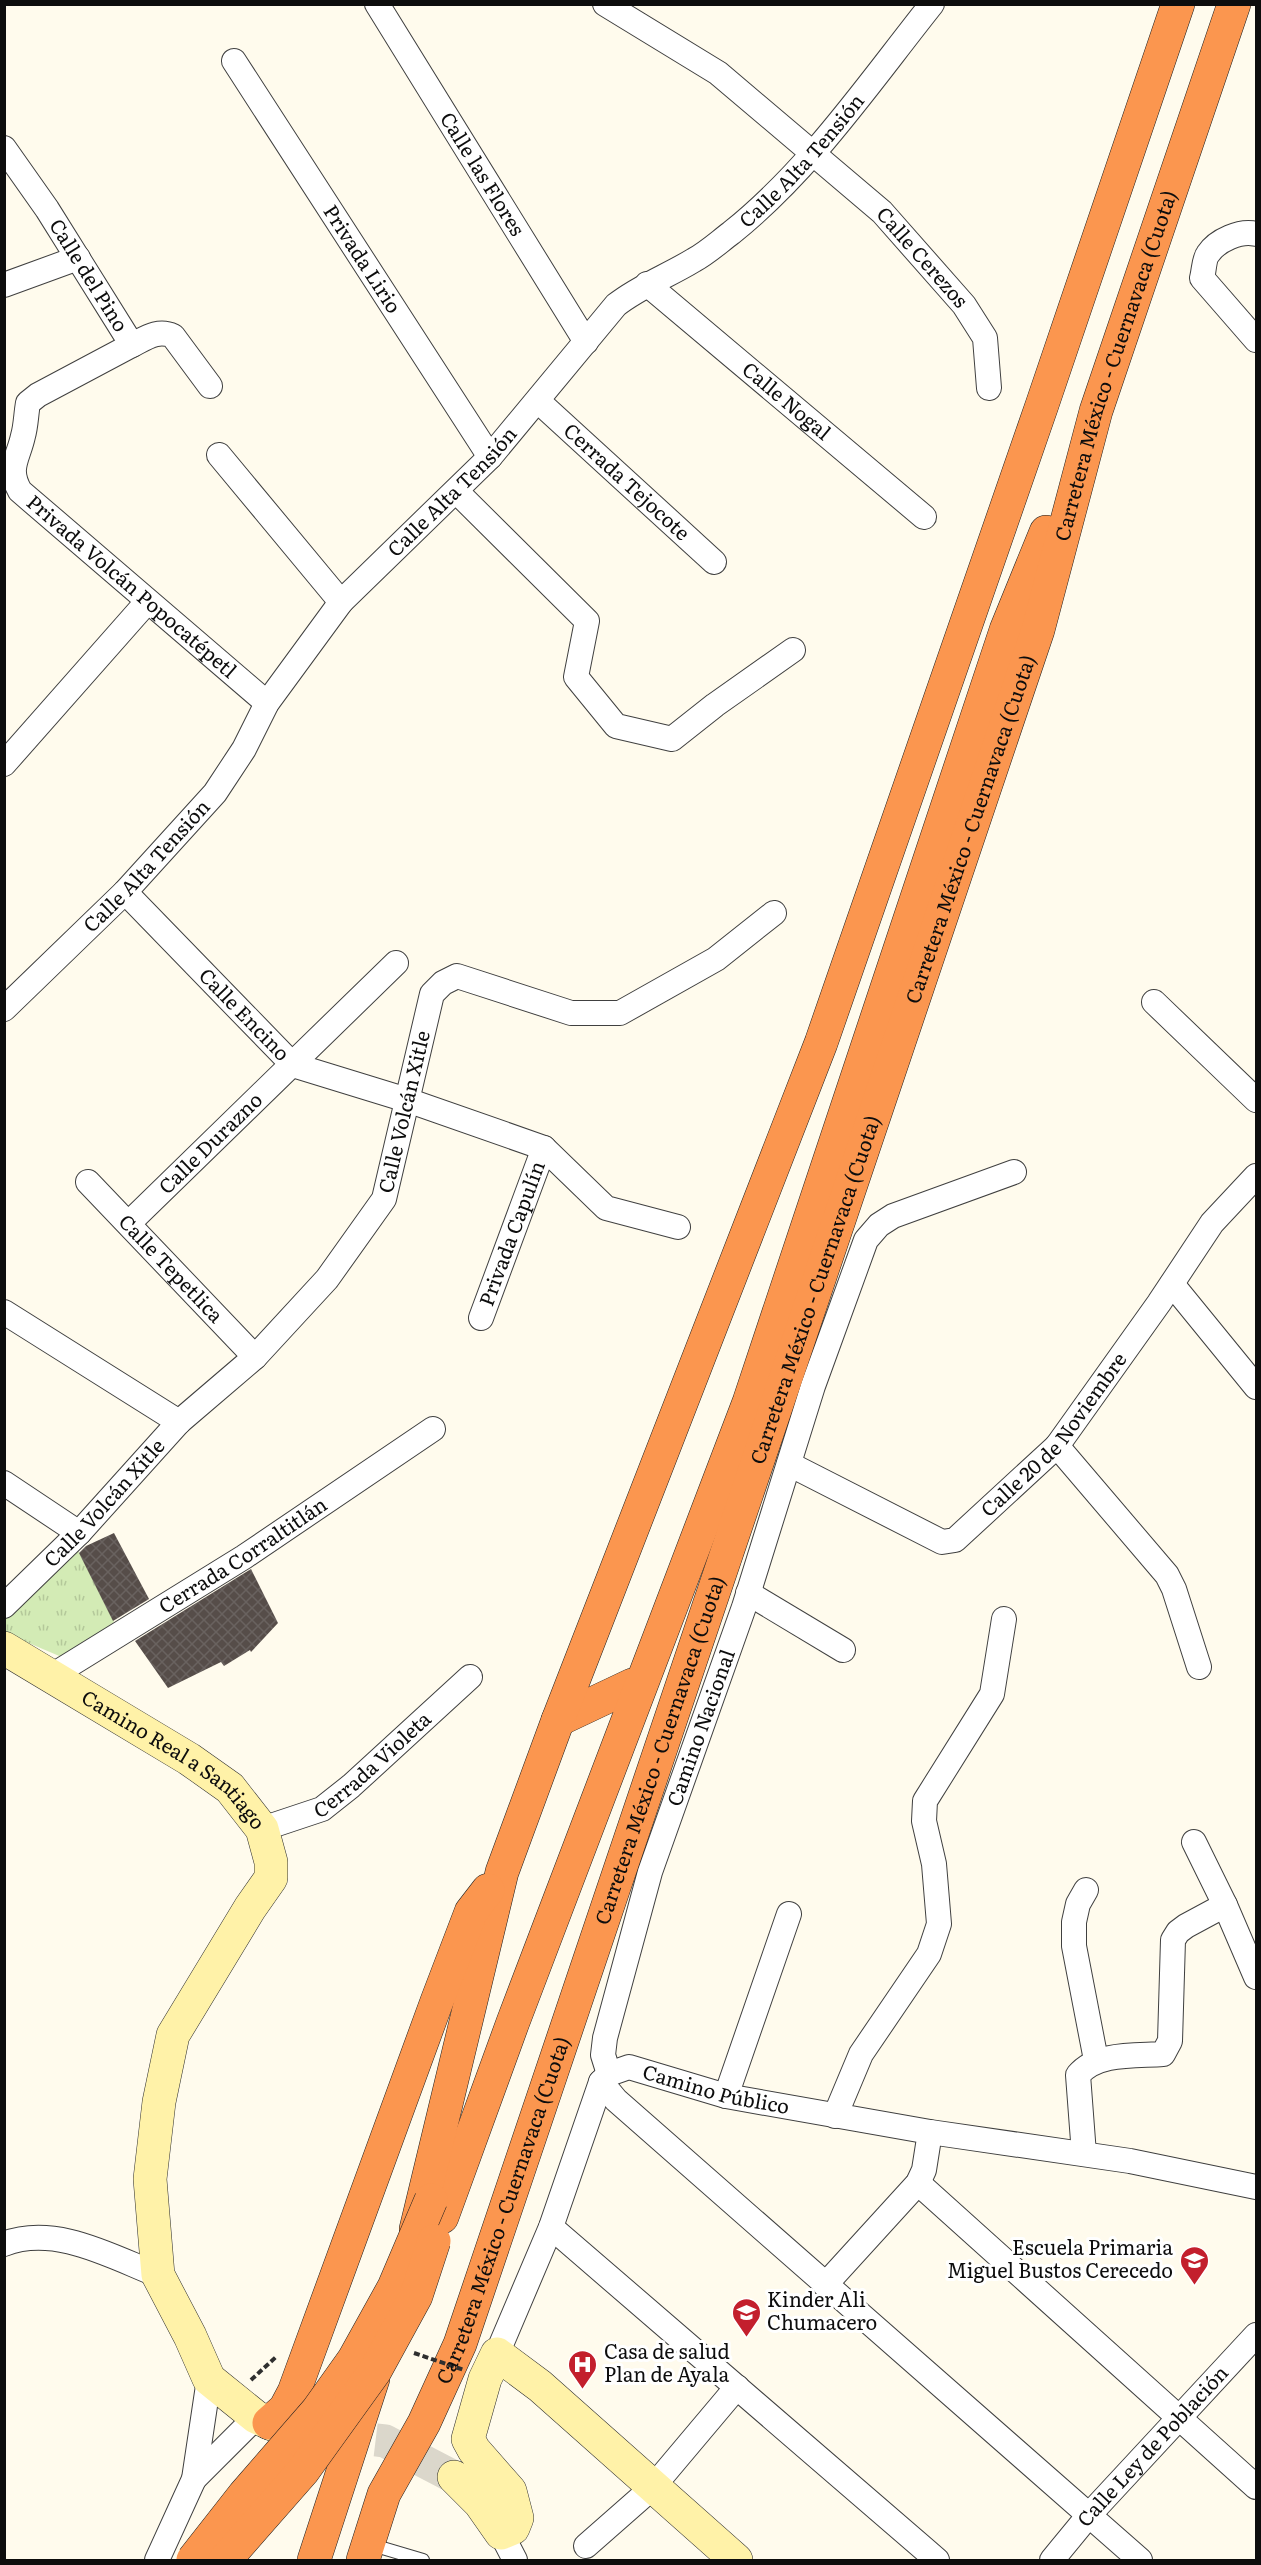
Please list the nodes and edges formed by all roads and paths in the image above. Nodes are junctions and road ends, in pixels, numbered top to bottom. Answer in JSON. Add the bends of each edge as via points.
{"nodes":[{"id":1,"x":378,"y":4,"type":"edge"},
{"id":2,"x":605,"y":4,"type":"edge"},
{"id":3,"x":932,"y":4,"type":"edge"},
{"id":4,"x":1178,"y":4,"type":"edge"},
{"id":5,"x":1233,"y":4,"type":"edge"},
{"id":6,"x":234,"y":61,"type":"dead end"},
{"id":7,"x":4,"y":148,"type":"edge"},
{"id":8,"x":812,"y":154,"type":"junction"},
{"id":9,"x":1257,"y":234,"type":"edge"},
{"id":10,"x":78,"y":258,"type":"junction"},
{"id":11,"x":647,"y":284,"type":"junction"},
{"id":12,"x":4,"y":285,"type":"edge"},
{"id":13,"x":1257,"y":340,"type":"edge"},
{"id":14,"x":586,"y":342,"type":"junction"},
{"id":15,"x":132,"y":345,"type":"junction"},
{"id":16,"x":210,"y":386,"type":"dead end"},
{"id":17,"x":989,"y":388,"type":"dead end"},
{"id":18,"x":538,"y":401,"type":"junction"},
{"id":19,"x":1095,"y":411,"type":"junction"},
{"id":20,"x":219,"y":455,"type":"dead end"},
{"id":21,"x":490,"y":457,"type":"junction"},
{"id":22,"x":456,"y":491,"type":"junction"},
{"id":23,"x":924,"y":517,"type":"dead end"},
{"id":24,"x":714,"y":562,"type":"dead end"},
{"id":25,"x":147,"y":602,"type":"junction"},
{"id":26,"x":341,"y":602,"type":"junction"},
{"id":27,"x":793,"y":650,"type":"dead end"},
{"id":28,"x":267,"y":703,"type":"junction"},
{"id":29,"x":4,"y":764,"type":"edge"},
{"id":30,"x":125,"y":892,"type":"junction"},
{"id":31,"x":774,"y":913,"type":"dead end"},
{"id":32,"x":396,"y":963,"type":"dead end"},
{"id":33,"x":1154,"y":1002,"type":"dead end"},
{"id":34,"x":4,"y":1009,"type":"edge"},
{"id":35,"x":821,"y":1043,"type":"junction"},
{"id":36,"x":292,"y":1065,"type":"junction"},
{"id":37,"x":407,"y":1100,"type":"junction"},
{"id":38,"x":1257,"y":1100,"type":"edge"},
{"id":39,"x":544,"y":1148,"type":"junction"},
{"id":40,"x":1014,"y":1172,"type":"dead end"},
{"id":41,"x":1257,"y":1176,"type":"edge"},
{"id":42,"x":88,"y":1182,"type":"dead end"},
{"id":43,"x":129,"y":1223,"type":"junction"},
{"id":44,"x":678,"y":1227,"type":"dead end"},
{"id":45,"x":1172,"y":1284,"type":"junction"},
{"id":46,"x":4,"y":1312,"type":"edge"},
{"id":47,"x":481,"y":1318,"type":"dead end"},
{"id":48,"x":255,"y":1357,"type":"junction"},
{"id":49,"x":1257,"y":1387,"type":"edge"},
{"id":50,"x":179,"y":1422,"type":"junction"},
{"id":51,"x":433,"y":1429,"type":"dead end"},
{"id":52,"x":1057,"y":1446,"type":"junction"},
{"id":53,"x":789,"y":1464,"type":"junction"},
{"id":54,"x":4,"y":1482,"type":"edge"},
{"id":55,"x":79,"y":1533,"type":"junction"},
{"id":56,"x":748,"y":1593,"type":"junction"},
{"id":57,"x":4,"y":1606,"type":"edge"},
{"id":58,"x":1004,"y":1619,"type":"dead end"},
{"id":59,"x":4,"y":1648,"type":"edge"},
{"id":60,"x":843,"y":1650,"type":"dead end"},
{"id":61,"x":1199,"y":1667,"type":"dead end"},
{"id":62,"x":50,"y":1677,"type":"junction"},
{"id":63,"x":470,"y":1677,"type":"dead end"},
{"id":64,"x":632,"y":1685,"type":"junction"},
{"id":65,"x":558,"y":1720,"type":"junction"},
{"id":66,"x":262,"y":1829,"type":"junction"},
{"id":67,"x":1194,"y":1842,"type":"dead end"},
{"id":68,"x":502,"y":1872,"type":"junction"},
{"id":69,"x":1086,"y":1890,"type":"dead end"},
{"id":70,"x":1225,"y":1905,"type":"junction"},
{"id":71,"x":789,"y":1914,"type":"dead end"},
{"id":72,"x":1257,"y":1977,"type":"edge"},
{"id":73,"x":1096,"y":2060,"type":"junction"},
{"id":74,"x":605,"y":2078,"type":"junction"},
{"id":75,"x":726,"y":2096,"type":"junction"},
{"id":76,"x":835,"y":2116,"type":"junction"},
{"id":77,"x":930,"y":2132,"type":"junction"},
{"id":78,"x":1084,"y":2154,"type":"junction"},
{"id":79,"x":918,"y":2183,"type":"junction"},
{"id":80,"x":1257,"y":2187,"type":"edge"},
{"id":81,"x":551,"y":2227,"type":"junction"},
{"id":82,"x":4,"y":2244,"type":"edge"},
{"id":83,"x":158,"y":2275,"type":"junction"},
{"id":84,"x":825,"y":2285,"type":"junction"},
{"id":85,"x":1256,"y":2335,"type":"edge"},
{"id":86,"x":497,"y":2354,"type":"junction"},
{"id":87,"x":364,"y":2365,"type":"junction"},
{"id":88,"x":209,"y":2379,"type":"junction"},
{"id":89,"x":737,"y":2387,"type":"junction"},
{"id":90,"x":1178,"y":2417,"type":"junction"},
{"id":91,"x":269,"y":2423,"type":"junction"},
{"id":92,"x":454,"y":2477,"type":"tunnel mouth"},
{"id":93,"x":194,"y":2479,"type":"junction"},
{"id":94,"x":1257,"y":2487,"type":"edge"},
{"id":95,"x":652,"y":2488,"type":"junction"},
{"id":96,"x":1089,"y":2515,"type":"junction"},
{"id":97,"x":586,"y":2546,"type":"dead end"},
{"id":98,"x":508,"y":2547,"type":"edge"},
{"id":99,"x":365,"y":2552,"type":"edge"},
{"id":100,"x":157,"y":2560,"type":"edge"},
{"id":101,"x":193,"y":2560,"type":"edge"},
{"id":102,"x":225,"y":2560,"type":"edge"},
{"id":103,"x":314,"y":2560,"type":"edge"},
{"id":104,"x":423,"y":2560,"type":"edge"},
{"id":105,"x":736,"y":2560,"type":"edge"},
{"id":106,"x":937,"y":2560,"type":"edge"},
{"id":107,"x":1052,"y":2560,"type":"edge"},
{"id":108,"x":1140,"y":2560,"type":"edge"}],
"edges":[{"from":1,"to":14,"type":"street","name":"Calle las Flores"},
{"from":2,"to":8,"type":"street","name":"Calle Cerezos","via":[[717,73]]},
{"from":3,"to":8,"type":"street","name":"Calle Alta Tensión"},
{"from":4,"to":35,"type":"highway"},
{"from":5,"to":19,"type":"highway","name":"Carretera México - Cuernavaca (Cuota)"},
{"from":6,"to":21,"type":"street","name":"Privada Lirio"},
{"from":7,"to":10,"type":"street","name":"Calle del Pino"},
{"from":8,"to":11,"type":"street","name":"Calle Alta Tensión","via":[[733,231],[697,259]]},
{"from":8,"to":17,"type":"street","name":"Calle Cerezos","via":[[882,212],[964,306],[985,338]]},
{"from":9,"to":13,"type":"street","via":[[1226,238],[1207,254],[1202,278]]},
{"from":10,"to":12,"type":"street"},
{"from":10,"to":15,"type":"street","name":"Calle del Pino"},
{"from":11,"to":14,"type":"street","name":"Calle Alta Tensión","via":[[616,305]]},
{"from":11,"to":23,"type":"street","name":"Calle Nogal"},
{"from":14,"to":18,"type":"street","name":"Calle Alta Tensión"},
{"from":15,"to":16,"type":"street","name":"Calle del Pino","via":[[154,334],[164,332],[173,336]]},
{"from":15,"to":25,"type":"street","name":"Privada Volcán Popocatépetl","via":[[28,403],[13,480],[20,491]]},
{"from":18,"to":21,"type":"street","name":"Calle Alta Tensión"},
{"from":18,"to":24,"type":"street","name":"Cerrada Tejocote"},
{"from":19,"to":87,"type":"highway","bridge":true,"via":[[1006,630],[749,1402],[513,2022],[416,2296]]},
{"from":19,"to":99,"type":"highway","name":"Carretera México - Cuernavaca (Cuota)","via":[[1038,630],[464,2333],[424,2423],[384,2494]]},
{"from":20,"to":26,"type":"street"},
{"from":21,"to":22,"type":"street","name":"Calle Alta Tensión"},
{"from":22,"to":26,"type":"street","name":"Calle Alta Tensión"},
{"from":22,"to":27,"type":"street","via":[[586,621],[576,677],[616,726],[672,739]]},
{"from":25,"to":28,"type":"street","name":"Privada Volcán Popocatépetl"},
{"from":25,"to":29,"type":"street"},
{"from":26,"to":28,"type":"street","name":"Calle Alta Tensión"},
{"from":28,"to":30,"type":"street","name":"Calle Alta Tensión","via":[[244,749],[215,793]]},
{"from":30,"to":34,"type":"street","name":"Calle Alta Tensión"},
{"from":30,"to":36,"type":"street","name":"Calle Encino"},
{"from":31,"to":37,"type":"street","name":"Calle Volcán Xitle","via":[[716,959],[620,1013],[571,1013],[457,976],[443,983],[432,994]]},
{"from":32,"to":36,"type":"street","name":"Calle Durazno"},
{"from":33,"to":38,"type":"street"},
{"from":35,"to":64,"type":"highway","via":[[821,1114],[812,1167],[736,1415]]},
{"from":35,"to":65,"type":"highway"},
{"from":36,"to":37,"type":"street","name":"Calle Encino"},
{"from":36,"to":43,"type":"street","name":"Calle Durazno"},
{"from":37,"to":39,"type":"street","name":"Calle Encino"},
{"from":37,"to":48,"type":"street","name":"Calle Volcán Xitle","via":[[384,1198],[327,1279]]},
{"from":39,"to":44,"type":"street","name":"Calle Encino","via":[[606,1208]]},
{"from":39,"to":47,"type":"street","name":"Privada Capulín"},
{"from":40,"to":53,"type":"street","name":"Camino Nacional","via":[[893,1216],[866,1240]]},
{"from":41,"to":45,"type":"street","name":"Calle 20 de Noviembre","via":[[1212,1223]]},
{"from":42,"to":43,"type":"street","name":"Calle Tepetlica"},
{"from":43,"to":48,"type":"street","name":"Calle Tepetlica"},
{"from":45,"to":49,"type":"street"},
{"from":45,"to":52,"type":"street","name":"Calle 20 de Noviembre"},
{"from":46,"to":50,"type":"street"},
{"from":48,"to":50,"type":"street","name":"Calle Volcán Xitle"},
{"from":50,"to":55,"type":"street","name":"Calle Volcán Xitle"},
{"from":51,"to":62,"type":"street","name":"Cerrada Corraltitlán","via":[[244,1557]]},
{"from":52,"to":53,"type":"street","name":"Calle 20 de Noviembre","via":[[955,1540],[942,1542]]},
{"from":52,"to":61,"type":"street","via":[[1154,1558],[1174,1588]]},
{"from":53,"to":56,"type":"street","name":"Camino Nacional"},
{"from":54,"to":55,"type":"street"},
{"from":55,"to":57,"type":"street","name":"Calle Volcán Xitle"},
{"from":56,"to":60,"type":"street"},
{"from":56,"to":74,"type":"street","name":"Camino Nacional","via":[[650,1872],[605,2038]]},
{"from":58,"to":76,"type":"street","via":[[992,1694],[925,1801],[924,1821],[934,1864],[939,1924],[929,1954],[861,2054]]},
{"from":59,"to":62,"type":"street","name":"Camino Real a Santiago"},
{"from":62,"to":66,"type":"street","name":"Camino Real a Santiago","via":[[189,1759],[230,1788]]},
{"from":63,"to":66,"type":"street","name":"Cerrada Violeta","via":[[322,1809]]},
{"from":64,"to":65,"type":"highway"},
{"from":64,"to":87,"type":"highway","bridge":true},
{"from":65,"to":68,"type":"highway"},
{"from":66,"to":83,"type":"street","name":"Camino Real a Santiago","via":[[272,1863],[271,1878],[173,2035],[159,2102],[150,2179]]},
{"from":67,"to":70,"type":"street"},
{"from":68,"to":91,"type":"highway","via":[[471,1912],[307,2361],[285,2409]]},
{"from":68,"to":103,"type":"highway","via":[[399,2299]]},
{"from":69,"to":73,"type":"street","via":[[1074,1922],[1074,1946]]},
{"from":70,"to":72,"type":"street"},
{"from":70,"to":73,"type":"street","via":[[1178,1932],[1173,1940],[1168,2049],[1163,2054]]},
{"from":71,"to":75,"type":"street"},
{"from":73,"to":78,"type":"street","via":[[1078,2074]]},
{"from":74,"to":75,"type":"street","name":"Camino Público","via":[[629,2067]]},
{"from":74,"to":81,"type":"street"},
{"from":74,"to":84,"type":"street","via":[[616,2100]]},
{"from":75,"to":76,"type":"street","name":"Camino Público"},
{"from":76,"to":77,"type":"street","name":"Camino Público"},
{"from":77,"to":78,"type":"street","name":"Camino Público"},
{"from":77,"to":79,"type":"street"},
{"from":78,"to":80,"type":"street","name":"Camino Público"},
{"from":79,"to":84,"type":"street"},
{"from":79,"to":90,"type":"street"},
{"from":81,"to":86,"type":"street"},
{"from":81,"to":89,"type":"street"},
{"from":82,"to":83,"type":"street","via":[[57,2238]]},
{"from":83,"to":88,"type":"street","name":"Camino Real a Santiago"},
{"from":84,"to":96,"type":"street"},
{"from":85,"to":90,"type":"street","name":"Calle Ley de Población"},
{"from":86,"to":95,"type":"street","via":[[540,2386]]},
{"from":86,"to":98,"type":"street","via":[[484,2379],[468,2439],[510,2492],[518,2518]]},
{"from":87,"to":101,"type":"highway","bridge":true,"via":[[317,2411]]},
{"from":87,"to":102,"type":"highway","bridge":true,"via":[[303,2470]]},
{"from":88,"to":91,"type":"street"},
{"from":88,"to":93,"type":"street"},
{"from":89,"to":95,"type":"street"},
{"from":89,"to":106,"type":"street"},
{"from":90,"to":94,"type":"street"},
{"from":90,"to":96,"type":"street","name":"Calle Ley de Población"},
{"from":91,"to":93,"type":"street"},
{"from":92,"to":98,"type":"street","via":[[480,2503]]},
{"from":93,"to":100,"type":"street"},
{"from":95,"to":97,"type":"street"},
{"from":95,"to":105,"type":"street"},
{"from":96,"to":107,"type":"street","name":"Calle Ley de Población"},
{"from":96,"to":108,"type":"street"},
{"from":99,"to":104,"type":"lane"}]}
